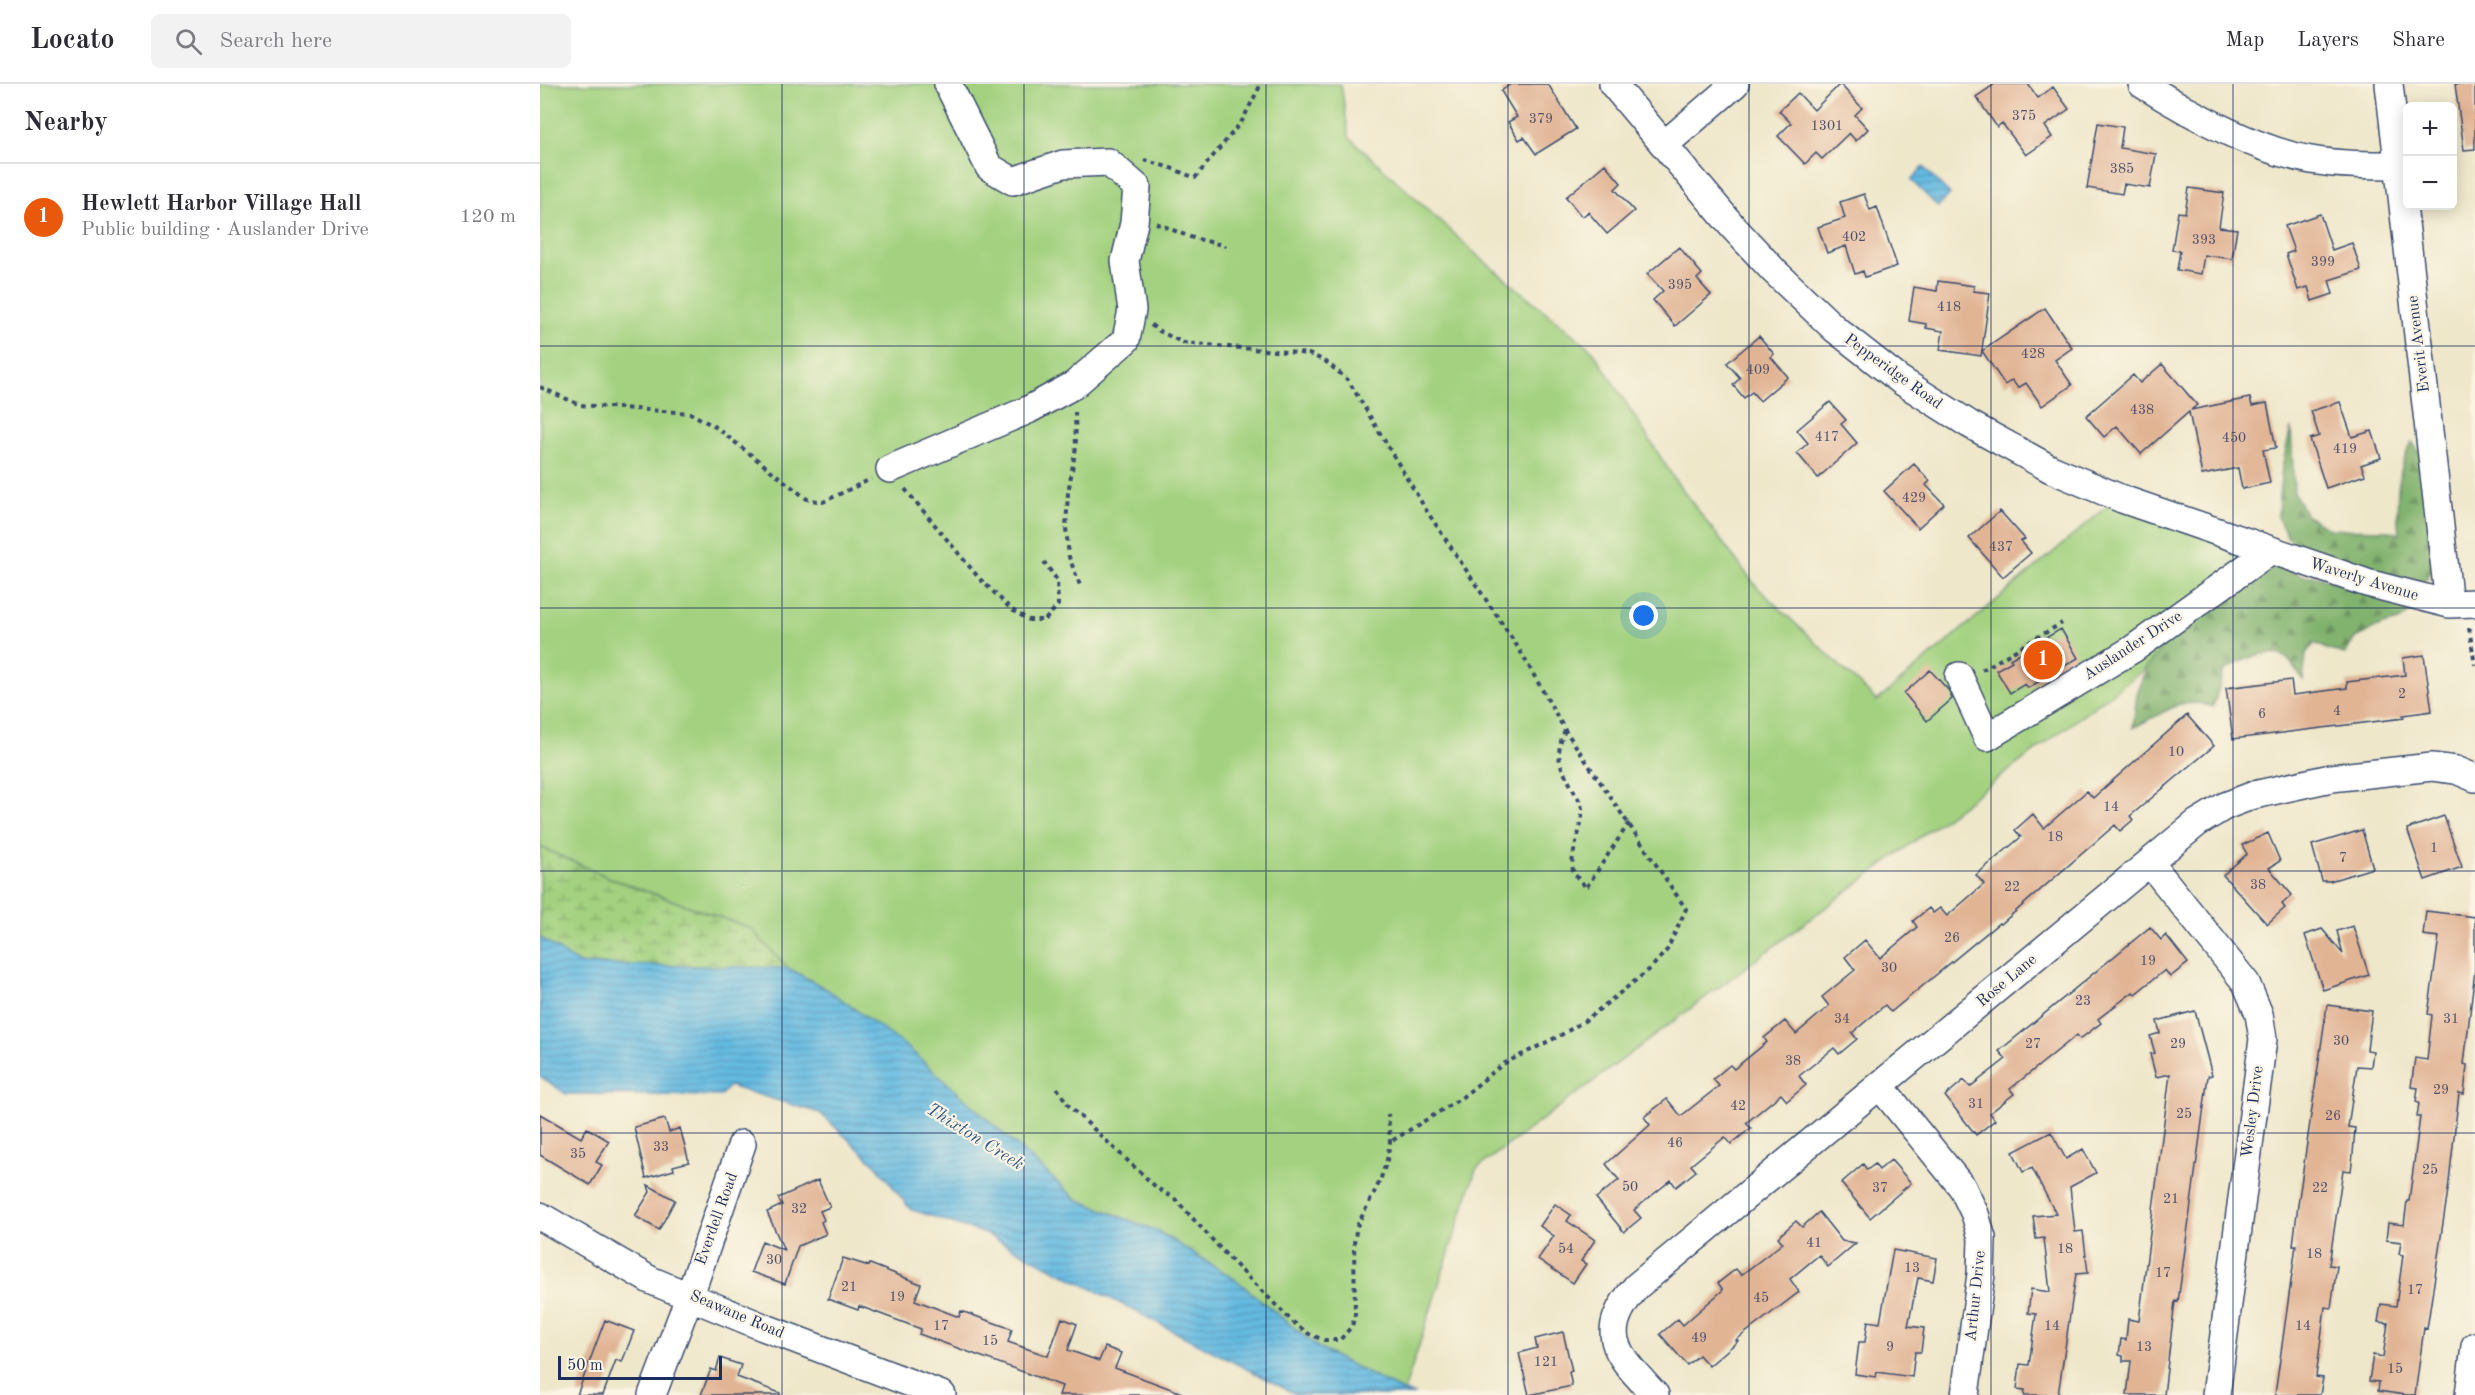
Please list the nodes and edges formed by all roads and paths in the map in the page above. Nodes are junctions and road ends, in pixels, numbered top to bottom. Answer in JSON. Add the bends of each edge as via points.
{"nodes":[{"id":1,"x":948,"y":84,"type":"edge"},
{"id":2,"x":1261,"y":84,"type":"edge"},
{"id":3,"x":1613,"y":84,"type":"edge"},
{"id":4,"x":1735,"y":84,"type":"edge"},
{"id":5,"x":2142,"y":84,"type":"edge"},
{"id":6,"x":2389,"y":84,"type":"edge"},
{"id":7,"x":1664,"y":145,"type":"junction"},
{"id":8,"x":1108,"y":162,"type":"junction"},
{"id":9,"x":2398,"y":165,"type":"junction"},
{"id":10,"x":1135,"y":212,"type":"junction"},
{"id":11,"x":1226,"y":246,"type":"dead end"},
{"id":12,"x":1132,"y":310,"type":"junction"},
{"id":13,"x":1074,"y":385,"type":"junction"},
{"id":14,"x":540,"y":387,"type":"edge"},
{"id":15,"x":890,"y":469,"type":"junction"},
{"id":16,"x":2263,"y":547,"type":"junction"},
{"id":17,"x":1044,"y":562,"type":"dead end"},
{"id":18,"x":1081,"y":588,"type":"dead end"},
{"id":19,"x":2464,"y":610,"type":"edge"},
{"id":20,"x":2062,"y":623,"type":"dead end"},
{"id":21,"x":2475,"y":665,"type":"edge"},
{"id":22,"x":1960,"y":679,"type":"joint"},
{"id":23,"x":1565,"y":730,"type":"junction"},
{"id":24,"x":2475,"y":778,"type":"edge"},
{"id":25,"x":1629,"y":823,"type":"junction"},
{"id":26,"x":2150,"y":863,"type":"junction"},
{"id":27,"x":1880,"y":1086,"type":"junction"},
{"id":28,"x":1057,"y":1088,"type":"dead end"},
{"id":29,"x":1388,"y":1114,"type":"dead end"},
{"id":30,"x":1390,"y":1142,"type":"junction"},
{"id":31,"x":742,"y":1144,"type":"dead end"},
{"id":32,"x":540,"y":1216,"type":"edge"},
{"id":33,"x":690,"y":1296,"type":"junction"},
{"id":34,"x":2475,"y":1346,"type":"edge"},
{"id":35,"x":652,"y":1395,"type":"edge"},
{"id":36,"x":942,"y":1395,"type":"edge"},
{"id":37,"x":1655,"y":1395,"type":"edge"},
{"id":38,"x":1965,"y":1395,"type":"edge"},
{"id":39,"x":2216,"y":1395,"type":"edge"},
{"id":40,"x":2469,"y":1395,"type":"edge"}],
"edges":[{"from":1,"to":8,"type":"street","via":[[989,167],[1013,181],[1063,164]]},
{"from":2,"to":8,"type":"path","via":[[1242,121],[1195,178],[1156,162]]},
{"from":3,"to":7,"type":"street","name":"Pepperidge Road"},
{"from":4,"to":7,"type":"street"},
{"from":5,"to":9,"type":"street","via":[[2230,133],[2262,146],[2320,161]]},
{"from":6,"to":9,"type":"street","name":"Everit Avenue"},
{"from":7,"to":16,"type":"street","name":"Pepperidge Road","via":[[1774,271],[1835,329],[1900,380],[2051,469],[2122,500]]},
{"from":8,"to":10,"type":"street","via":[[1137,187]]},
{"from":9,"to":19,"type":"street","name":"Everit Avenue"},
{"from":10,"to":11,"type":"path","via":[[1190,237]]},
{"from":10,"to":12,"type":"street","via":[[1125,261]]},
{"from":12,"to":13,"type":"street","via":[[1126,340]]},
{"from":12,"to":23,"type":"path","via":[[1161,332],[1184,343],[1309,354],[1326,361],[1348,380],[1428,513],[1519,649]]},
{"from":13,"to":15,"type":"street","via":[[1028,410]]},
{"from":13,"to":18,"type":"path","via":[[1076,447],[1066,528],[1069,557]]},
{"from":14,"to":15,"type":"path","via":[[580,405],[690,413],[717,428],[795,491],[814,501],[835,497]]},
{"from":15,"to":17,"type":"path","via":[[979,578],[1012,610],[1029,620],[1045,620],[1058,605],[1057,580]]},
{"from":16,"to":19,"type":"street","name":"Waverly Avenue","via":[[2367,583]]},
{"from":16,"to":22,"type":"street","name":"Auslander Drive","via":[[2133,649],[1987,737]]},
{"from":19,"to":21,"type":"path"},
{"from":20,"to":22,"type":"path"},
{"from":23,"to":25,"type":"path"},
{"from":23,"to":25,"type":"path","via":[[1558,756],[1581,805],[1573,868],[1586,888]]},
{"from":24,"to":26,"type":"street","name":"Rose Lane","via":[[2456,770],[2432,767],[2331,778],[2254,795],[2197,823]]},
{"from":25,"to":30,"type":"path","via":[[1686,909],[1667,950],[1650,969],[1586,1020],[1503,1064],[1460,1099]]},
{"from":26,"to":27,"type":"street","name":"Rose Lane"},
{"from":26,"to":39,"type":"street","name":"Wesley Drive","via":[[2246,983],[2259,1014],[2263,1039]]},
{"from":27,"to":37,"type":"street","name":"Rose Lane","via":[[1637,1286],[1623,1302],[1615,1317],[1613,1335],[1624,1360]]},
{"from":27,"to":38,"type":"street","name":"Arthur Drive","via":[[1962,1187],[1976,1214],[1982,1238],[1981,1274]]},
{"from":28,"to":30,"type":"path","via":[[1069,1106],[1157,1188],[1175,1199],[1293,1322],[1324,1340],[1340,1340],[1352,1326],[1357,1226],[1380,1181]]},
{"from":29,"to":30,"type":"path"},
{"from":31,"to":33,"type":"street","name":"Everdell Road"},
{"from":32,"to":33,"type":"street","name":"Seawane Road","via":[[650,1280]]},
{"from":33,"to":35,"type":"street","name":"Everdell Road"},
{"from":33,"to":36,"type":"street","name":"Seawane Road","via":[[763,1328]]},
{"from":34,"to":40,"type":"street"}]}
